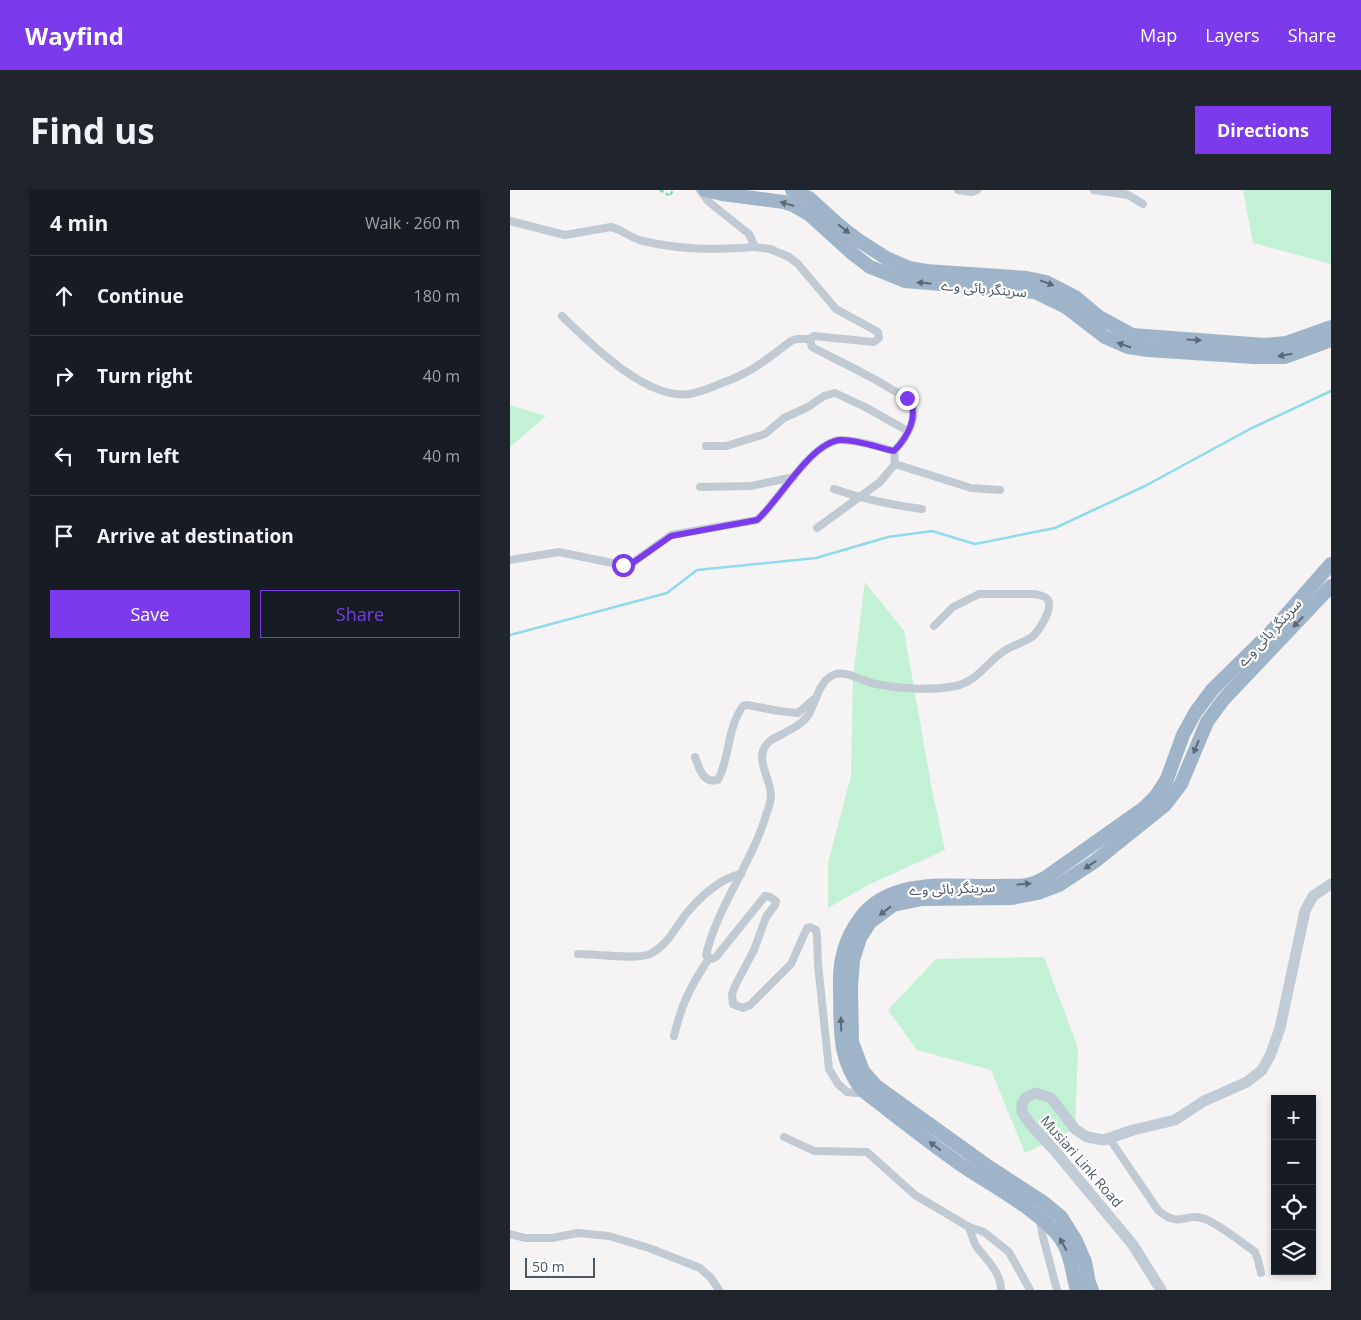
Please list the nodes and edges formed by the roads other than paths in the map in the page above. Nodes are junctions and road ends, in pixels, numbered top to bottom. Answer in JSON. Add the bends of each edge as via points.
{"nodes":[{"id":1,"x":700,"y":190,"type":"edge"},
{"id":2,"x":705,"y":190,"type":"edge"},
{"id":3,"x":792,"y":190,"type":"edge"},
{"id":4,"x":958,"y":190,"type":"edge"},
{"id":5,"x":977,"y":190,"type":"edge"},
{"id":6,"x":1094,"y":190,"type":"edge"},
{"id":7,"x":1144,"y":204,"type":"dead end"},
{"id":8,"x":510,"y":221,"type":"edge"},
{"id":9,"x":755,"y":247,"type":"junction"},
{"id":10,"x":562,"y":316,"type":"dead end"},
{"id":11,"x":1331,"y":327,"type":"edge"},
{"id":12,"x":810,"y":339,"type":"junction"},
{"id":13,"x":1331,"y":340,"type":"edge"},
{"id":14,"x":908,"y":431,"type":"junction"},
{"id":15,"x":706,"y":446,"type":"dead end"},
{"id":16,"x":894,"y":451,"type":"junction"},
{"id":17,"x":895,"y":464,"type":"junction"},
{"id":18,"x":794,"y":477,"type":"junction"},
{"id":19,"x":700,"y":487,"type":"dead end"},
{"id":20,"x":834,"y":489,"type":"dead end"},
{"id":21,"x":1000,"y":490,"type":"dead end"},
{"id":22,"x":859,"y":498,"type":"junction"},
{"id":23,"x":922,"y":509,"type":"dead end"},
{"id":24,"x":817,"y":528,"type":"dead end"},
{"id":25,"x":510,"y":560,"type":"edge"},
{"id":26,"x":1331,"y":564,"type":"edge"},
{"id":27,"x":1331,"y":586,"type":"edge"},
{"id":28,"x":934,"y":626,"type":"dead end"},
{"id":29,"x":816,"y":697,"type":"junction"},
{"id":30,"x":695,"y":758,"type":"dead end"},
{"id":31,"x":741,"y":874,"type":"junction"},
{"id":32,"x":1331,"y":884,"type":"edge"},
{"id":33,"x":578,"y":954,"type":"dead end"},
{"id":34,"x":709,"y":958,"type":"junction"},
{"id":35,"x":674,"y":1036,"type":"dead end"},
{"id":36,"x":862,"y":1090,"type":"junction"},
{"id":37,"x":784,"y":1137,"type":"dead end"},
{"id":38,"x":1109,"y":1138,"type":"junction"},
{"id":39,"x":1040,"y":1218,"type":"junction"},
{"id":40,"x":969,"y":1227,"type":"junction"},
{"id":41,"x":510,"y":1234,"type":"edge"},
{"id":42,"x":1260,"y":1274,"type":"dead end"},
{"id":43,"x":719,"y":1290,"type":"edge"},
{"id":44,"x":1000,"y":1290,"type":"edge"},
{"id":45,"x":1030,"y":1290,"type":"edge"},
{"id":46,"x":1057,"y":1290,"type":"edge"},
{"id":47,"x":1077,"y":1290,"type":"edge"},
{"id":48,"x":1092,"y":1290,"type":"edge"},
{"id":49,"x":1161,"y":1290,"type":"edge"}],
"edges":[{"from":1,"to":9,"type":"street","via":[[709,202],[749,234]]},
{"from":13,"to":2,"type":"highway","name":"سرینگر ہائی وے","one_way":true,"via":[[1285,357],[1128,347],[1105,337],[1066,307],[1035,292],[905,281],[870,266],[810,215],[793,205]]},
{"from":3,"to":11,"type":"highway","name":"سرینگر ہائی وے","one_way":true,"via":[[810,198],[858,240],[909,268],[1046,282],[1132,335],[1265,345],[1286,343]]},
{"from":4,"to":5,"type":"street"},
{"from":6,"to":7,"type":"street","via":[[1128,195]]},
{"from":8,"to":9,"type":"street","via":[[564,235],[611,227],[640,241],[688,249]]},
{"from":9,"to":12,"type":"street","via":[[789,257],[836,309],[873,328],[880,336],[874,342],[820,336]]},
{"from":10,"to":12,"type":"street","via":[[626,371],[654,389],[676,395],[690,394],[729,380],[745,373],[790,341]]},
{"from":12,"to":14,"type":"street","via":[[812,347],[907,398],[913,409]]},
{"from":14,"to":15,"type":"street","via":[[835,393],[784,418],[765,434],[726,446]]},
{"from":14,"to":16,"type":"street"},
{"from":16,"to":17,"type":"street"},
{"from":16,"to":18,"type":"street","via":[[854,441],[834,441],[818,452]]},
{"from":17,"to":21,"type":"street","via":[[971,488]]},
{"from":17,"to":22,"type":"street","via":[[880,482]]},
{"from":18,"to":19,"type":"street","via":[[751,486]]},
{"from":18,"to":25,"type":"street","via":[[757,520],[671,536],[631,564],[559,552]]},
{"from":20,"to":22,"type":"street"},
{"from":22,"to":23,"type":"street"},
{"from":22,"to":24,"type":"street"},
{"from":36,"to":26,"type":"highway","name":"سرینگر ہائی وے","one_way":true,"via":[[852,1077],[844,1056],[840,971],[843,949],[852,928],[866,911],[887,895],[900,890],[927,886],[1029,885],[1045,878],[1144,808],[1168,779],[1183,735],[1212,690],[1271,632]]},
{"from":27,"to":48,"type":"highway","name":"سرینگر ہائی وے","one_way":true,"via":[[1223,700],[1207,722],[1180,784],[1165,806],[1094,862],[1058,885],[1038,893],[1012,898],[922,899],[894,904],[870,922],[860,938],[853,960],[852,1042],[863,1071],[876,1086],[1061,1217],[1076,1240]]},
{"from":28,"to":29,"type":"street","via":[[953,607],[979,594],[1035,594],[1042,595],[1049,602],[1039,629],[1031,637],[1005,650],[971,680],[956,686],[907,689],[839,674],[828,678]]},
{"from":29,"to":30,"type":"street","via":[[798,713],[743,706],[728,742],[718,780],[707,779]]},
{"from":29,"to":31,"type":"street","via":[[806,718],[771,740],[763,750],[762,766],[772,798]]},
{"from":31,"to":33,"type":"street","via":[[727,878],[706,894],[686,914],[667,942],[649,955]]},
{"from":31,"to":34,"type":"street","via":[[716,926],[706,955]]},
{"from":32,"to":38,"type":"main road","name":"Musiari Link Road","via":[[1313,896],[1305,910],[1280,1028],[1262,1070],[1247,1082],[1204,1101],[1175,1120]]},
{"from":34,"to":35,"type":"street","via":[[681,1008]]},
{"from":34,"to":36,"type":"street","via":[[716,957],[765,896],[776,901],[732,994],[733,1004],[743,1008],[750,1005],[791,964],[807,928],[816,930],[829,1069],[847,1092]]},
{"from":39,"to":36,"type":"highway","name":"سرینگر ہائی وے","one_way":true,"via":[[960,1164]]},
{"from":37,"to":40,"type":"street","via":[[814,1151],[867,1152],[915,1195]]},
{"from":38,"to":42,"type":"street","via":[[1158,1210],[1168,1219],[1205,1219],[1254,1252]]},
{"from":38,"to":49,"type":"main road","name":"Musiari Link Road","via":[[1087,1137],[1075,1129],[1051,1098],[1042,1094],[1026,1097],[1022,1103],[1022,1112],[1031,1125],[1133,1245]]},
{"from":39,"to":46,"type":"street"},
{"from":47,"to":39,"type":"highway","name":"سرینگر ہائی وے","one_way":true,"via":[[1063,1241]]},
{"from":40,"to":44,"type":"street","via":[[975,1244],[992,1264]]},
{"from":40,"to":45,"type":"street","via":[[984,1232],[1009,1252]]},
{"from":41,"to":43,"type":"street","via":[[525,1238],[552,1238],[578,1233],[609,1236],[700,1268]]}]}
